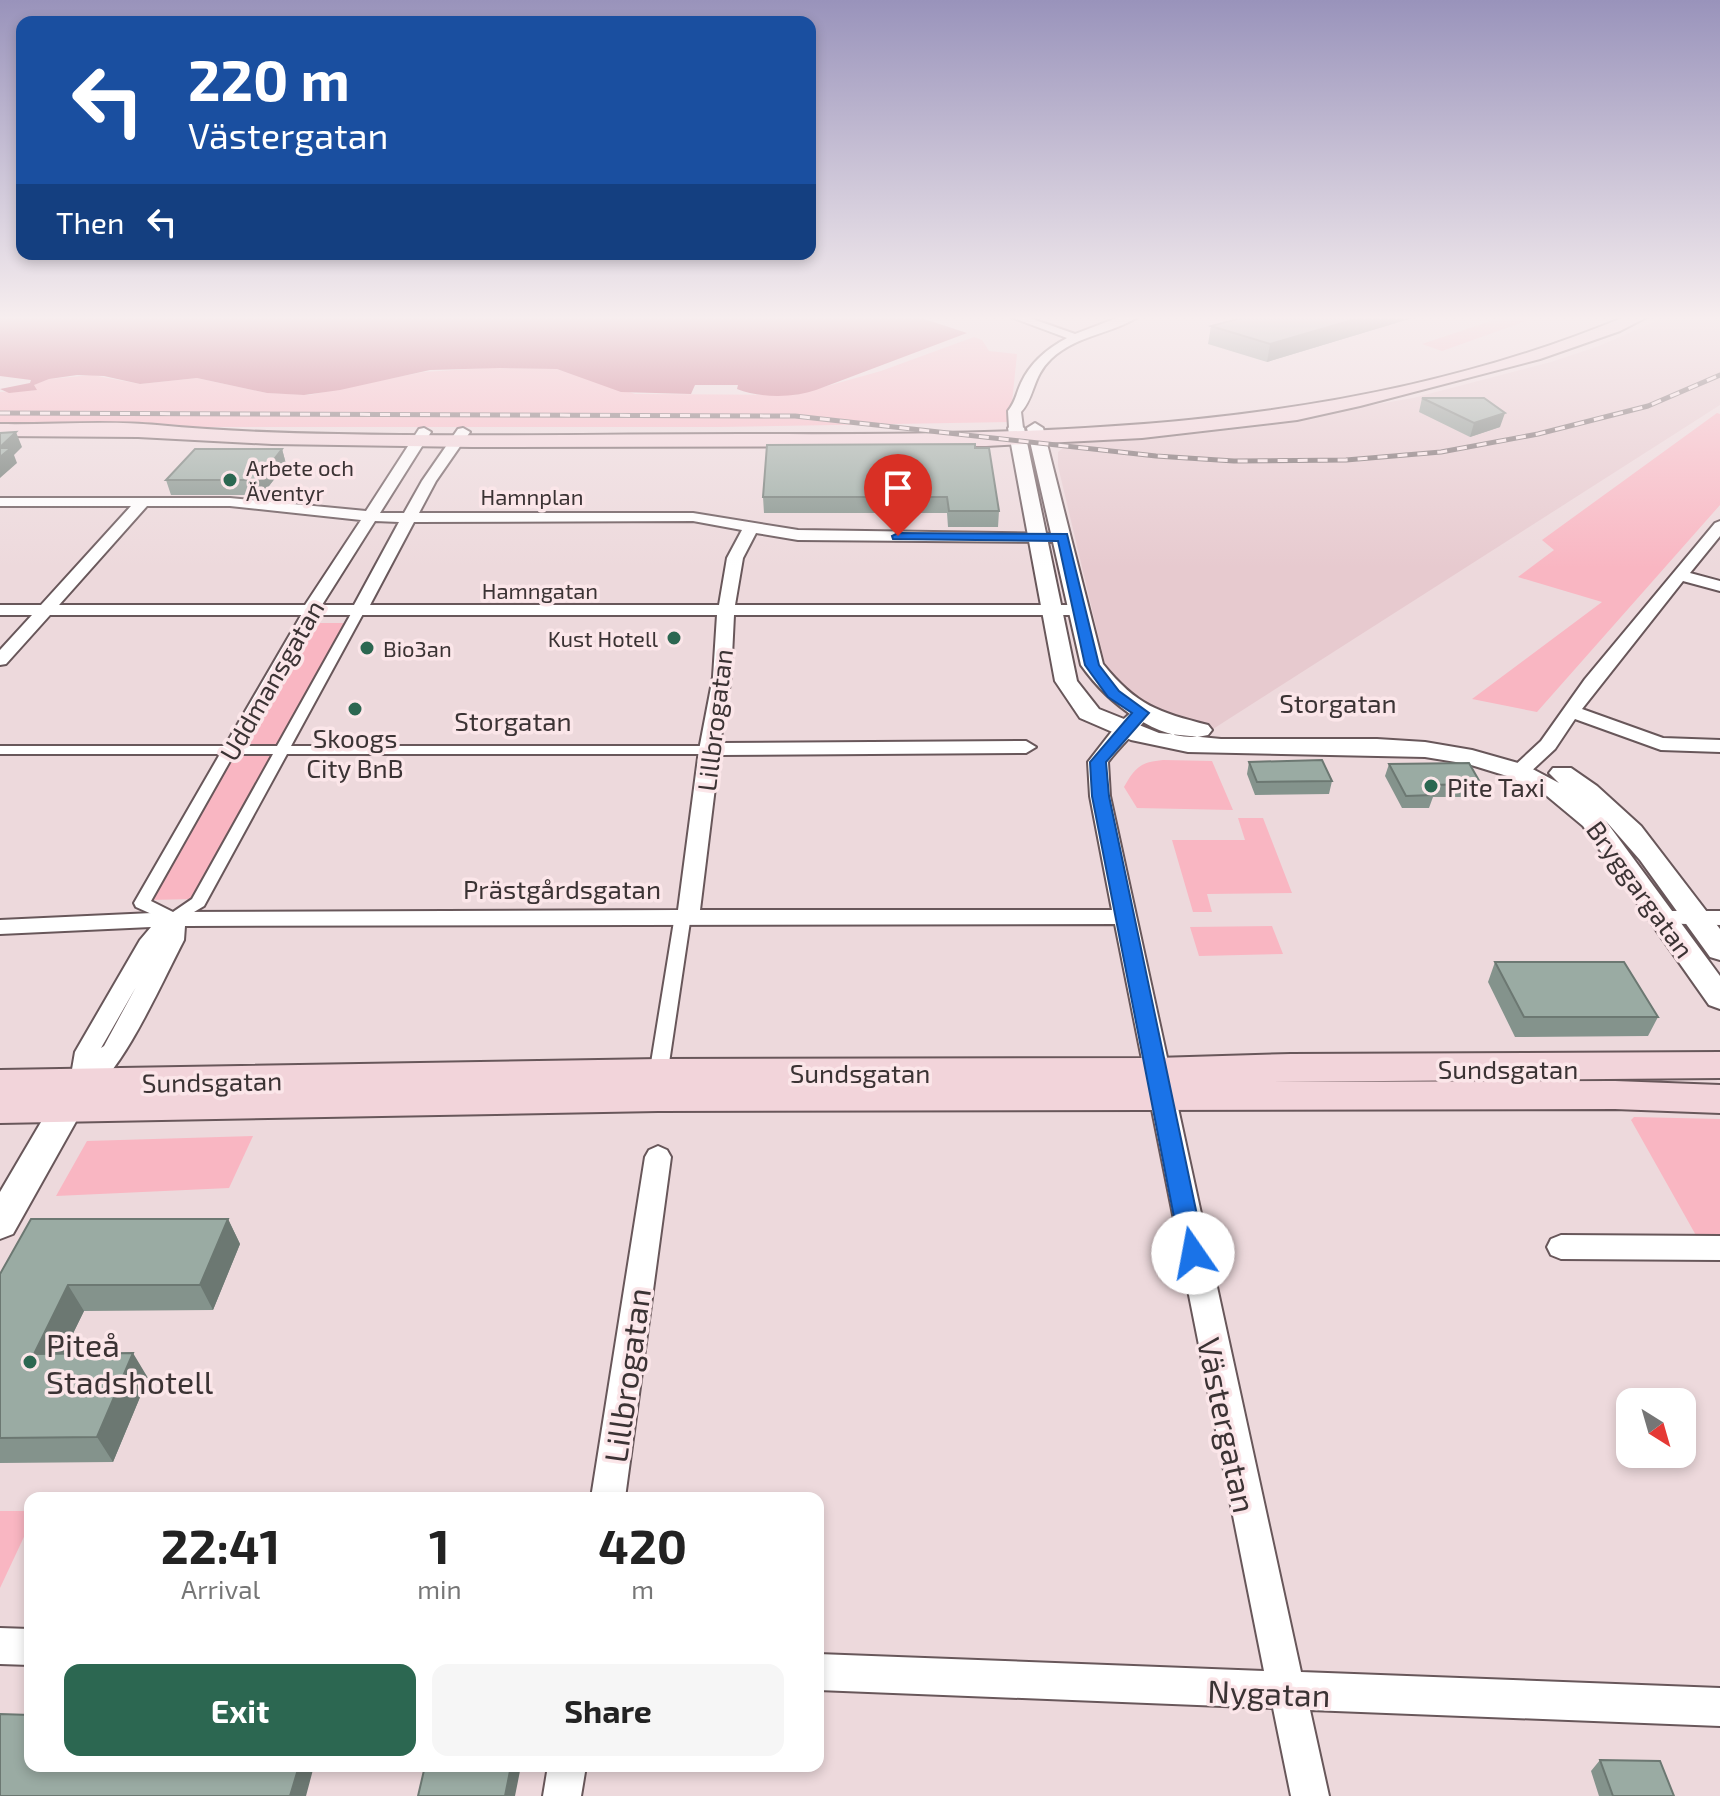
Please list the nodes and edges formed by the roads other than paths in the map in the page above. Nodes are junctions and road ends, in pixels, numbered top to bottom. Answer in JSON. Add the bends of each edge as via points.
{"nodes":[{"id":1,"x":1022,"y":400,"type":"edge"},
{"id":2,"x":1321,"y":400,"type":"edge"},
{"id":3,"x":0,"y":430,"type":"edge"},
{"id":4,"x":139,"y":431,"type":"junction"},
{"id":5,"x":1027,"y":433,"type":"junction"},
{"id":6,"x":422,"y":436,"type":"junction"},
{"id":7,"x":460,"y":437,"type":"junction"},
{"id":8,"x":356,"y":439,"type":"junction"},
{"id":9,"x":406,"y":460,"type":"junction"},
{"id":10,"x":144,"y":501,"type":"junction"},
{"id":11,"x":0,"y":502,"type":"edge"},
{"id":12,"x":371,"y":516,"type":"junction"},
{"id":13,"x":411,"y":518,"type":"junction"},
{"id":14,"x":1720,"y":526,"type":"edge"},
{"id":15,"x":751,"y":528,"type":"junction"},
{"id":16,"x":1040,"y":537,"type":"junction"},
{"id":17,"x":1063,"y":537,"type":"junction"},
{"id":18,"x":1713,"y":544,"type":"edge"},
{"id":19,"x":1680,"y":575,"type":"junction"},
{"id":20,"x":1720,"y":586,"type":"edge"},
{"id":21,"x":0,"y":610,"type":"edge"},
{"id":22,"x":47,"y":610,"type":"junction"},
{"id":23,"x":1053,"y":610,"type":"junction"},
{"id":24,"x":1079,"y":610,"type":"junction"},
{"id":25,"x":726,"y":611,"type":"junction"},
{"id":26,"x":309,"y":612,"type":"junction"},
{"id":27,"x":358,"y":612,"type":"junction"},
{"id":28,"x":0,"y":660,"type":"edge"},
{"id":29,"x":1573,"y":712,"type":"junction"},
{"id":30,"x":1142,"y":713,"type":"junction"},
{"id":31,"x":1123,"y":730,"type":"junction"},
{"id":32,"x":1720,"y":746,"type":"edge"},
{"id":33,"x":1026,"y":747,"type":"dead end"},
{"id":34,"x":0,"y":750,"type":"edge"},
{"id":35,"x":230,"y":750,"type":"junction"},
{"id":36,"x":282,"y":750,"type":"junction"},
{"id":37,"x":709,"y":750,"type":"junction"},
{"id":38,"x":1521,"y":766,"type":"junction"},
{"id":39,"x":686,"y":915,"type":"junction"},
{"id":40,"x":1125,"y":917,"type":"junction"},
{"id":41,"x":1663,"y":918,"type":"junction"},
{"id":42,"x":1708,"y":918,"type":"edge"},
{"id":43,"x":174,"y":919,"type":"junction"},
{"id":44,"x":0,"y":927,"type":"edge"},
{"id":45,"x":1720,"y":950,"type":"edge"},
{"id":46,"x":1720,"y":998,"type":"edge"},
{"id":47,"x":660,"y":1063,"type":"dead end"},
{"id":48,"x":1720,"y":1065,"type":"edge"},
{"id":49,"x":0,"y":1084,"type":"edge"},
{"id":50,"x":1158,"y":1084,"type":"junction"},
{"id":51,"x":74,"y":1095,"type":"junction"},
{"id":52,"x":1720,"y":1099,"type":"edge"},
{"id":53,"x":0,"y":1109,"type":"edge"},
{"id":54,"x":658,"y":1157,"type":"dead end"},
{"id":55,"x":0,"y":1224,"type":"edge"},
{"id":56,"x":1561,"y":1247,"type":"dead end"},
{"id":57,"x":1720,"y":1248,"type":"edge"},
{"id":58,"x":609,"y":1492,"type":"edge"},
{"id":59,"x":0,"y":1646,"type":"edge"},
{"id":60,"x":24,"y":1647,"type":"edge"},
{"id":61,"x":824,"y":1672,"type":"edge"},
{"id":62,"x":1288,"y":1692,"type":"junction"},
{"id":63,"x":1720,"y":1707,"type":"edge"},
{"id":64,"x":566,"y":1772,"type":"edge"},
{"id":65,"x":562,"y":1796,"type":"edge"},
{"id":66,"x":1310,"y":1796,"type":"edge"}],
"edges":[{"from":1,"to":5,"type":"street"},
{"from":2,"to":5,"type":"main road"},
{"from":3,"to":4,"type":"main road"},
{"from":4,"to":6,"type":"main road"},
{"from":4,"to":8,"type":"main road"},
{"from":5,"to":7,"type":"main road"},
{"from":5,"to":16,"type":"street"},
{"from":5,"to":17,"type":"street"},
{"from":6,"to":7,"type":"main road"},
{"from":6,"to":8,"type":"main road"},
{"from":6,"to":9,"type":"street","name":"Uddmansgatan"},
{"from":7,"to":13,"type":"street","name":"Uddmansgatan"},
{"from":8,"to":9,"type":"main road","via":[[390,446]]},
{"from":9,"to":12,"type":"street","name":"Uddmansgatan"},
{"from":10,"to":11,"type":"street","name":"Hamnplan"},
{"from":10,"to":12,"type":"street","name":"Hamnplan","via":[[230,502]]},
{"from":10,"to":22,"type":"street"},
{"from":12,"to":13,"type":"street","name":"Hamnplan"},
{"from":12,"to":26,"type":"street","name":"Uddmansgatan"},
{"from":13,"to":15,"type":"street","name":"Hamnplan","via":[[693,517]]},
{"from":13,"to":27,"type":"street","name":"Uddmansgatan"},
{"from":14,"to":18,"type":"street"},
{"from":15,"to":16,"type":"street","name":"Hamnplan","via":[[798,535]]},
{"from":15,"to":25,"type":"street","name":"Lillbrogatan","via":[[735,558]]},
{"from":16,"to":17,"type":"street","name":"Hamnplan"},
{"from":16,"to":23,"type":"street"},
{"from":17,"to":24,"type":"street"},
{"from":18,"to":19,"type":"street"},
{"from":19,"to":20,"type":"street"},
{"from":19,"to":29,"type":"street"},
{"from":21,"to":22,"type":"street","name":"Hamngatan"},
{"from":22,"to":26,"type":"street","name":"Hamngatan"},
{"from":22,"to":28,"type":"street"},
{"from":23,"to":24,"type":"street","name":"Hamngatan"},
{"from":23,"to":25,"type":"street","name":"Hamngatan"},
{"from":23,"to":31,"type":"street","via":[[1066,681],[1086,711]]},
{"from":24,"to":30,"type":"street","via":[[1092,665],[1114,694]]},
{"from":25,"to":27,"type":"street","name":"Hamngatan"},
{"from":25,"to":37,"type":"street","name":"Lillbrogatan","via":[[722,677]]},
{"from":26,"to":27,"type":"street","name":"Hamngatan"},
{"from":26,"to":35,"type":"street","name":"Uddmansgatan"},
{"from":27,"to":36,"type":"street","name":"Uddmansgatan"},
{"from":29,"to":32,"type":"street","via":[[1661,744]]},
{"from":29,"to":38,"type":"street"},
{"from":30,"to":31,"type":"street","name":"Västergatan"},
{"from":30,"to":38,"type":"street","name":"Storgatan","via":[[1179,728],[1241,733],[1450,735],[1483,741]]},
{"from":31,"to":38,"type":"street","name":"Storgatan","via":[[1185,747],[1416,750]]},
{"from":31,"to":40,"type":"street","name":"Västergatan","via":[[1098,762]]},
{"from":33,"to":37,"type":"street","name":"Storgatan"},
{"from":34,"to":35,"type":"street","name":"Storgatan"},
{"from":35,"to":36,"type":"street","name":"Storgatan"},
{"from":35,"to":43,"type":"street","name":"Uddmansgatan","via":[[142,903]]},
{"from":36,"to":37,"type":"street","name":"Storgatan"},
{"from":36,"to":43,"type":"street","name":"Uddmansgatan","via":[[198,902]]},
{"from":37,"to":39,"type":"street","name":"Lillbrogatan"},
{"from":38,"to":41,"type":"street","name":"Bryggargatan","via":[[1582,810]]},
{"from":38,"to":42,"type":"street","name":"Bryggargatan","via":[[1570,777],[1626,822]]},
{"from":39,"to":40,"type":"street","name":"Prästgårdsgatan"},
{"from":39,"to":43,"type":"street","name":"Prästgårdsgatan"},
{"from":39,"to":47,"type":"street","name":"Lillbrogatan"},
{"from":40,"to":50,"type":"street","name":"Västergatan"},
{"from":41,"to":42,"type":"street"},
{"from":41,"to":46,"type":"street","name":"Bryggargatan"},
{"from":42,"to":45,"type":"street","name":"Bryggargatan"},
{"from":43,"to":44,"type":"street","name":"Prästgårdsgatan"},
{"from":43,"to":51,"type":"street","via":[[173,940],[113,1052]]},
{"from":48,"to":50,"type":"main road","name":"Sundsgatan","via":[[1291,1067]]},
{"from":49,"to":51,"type":"main road","name":"Sundsgatan"},
{"from":50,"to":51,"type":"main road","name":"Sundsgatan","via":[[674,1097]]},
{"from":50,"to":52,"type":"main road","name":"Sundsgatan"},
{"from":50,"to":62,"type":"street","name":"Västergatan"},
{"from":51,"to":53,"type":"main road","name":"Sundsgatan"},
{"from":51,"to":55,"type":"street"},
{"from":54,"to":58,"type":"street","name":"Lillbrogatan"},
{"from":56,"to":57,"type":"street"},
{"from":59,"to":60,"type":"street"},
{"from":61,"to":62,"type":"street","name":"Nygatan"},
{"from":62,"to":63,"type":"street","name":"Nygatan"},
{"from":62,"to":66,"type":"street","name":"Västergatan"},
{"from":64,"to":65,"type":"street"}]}
